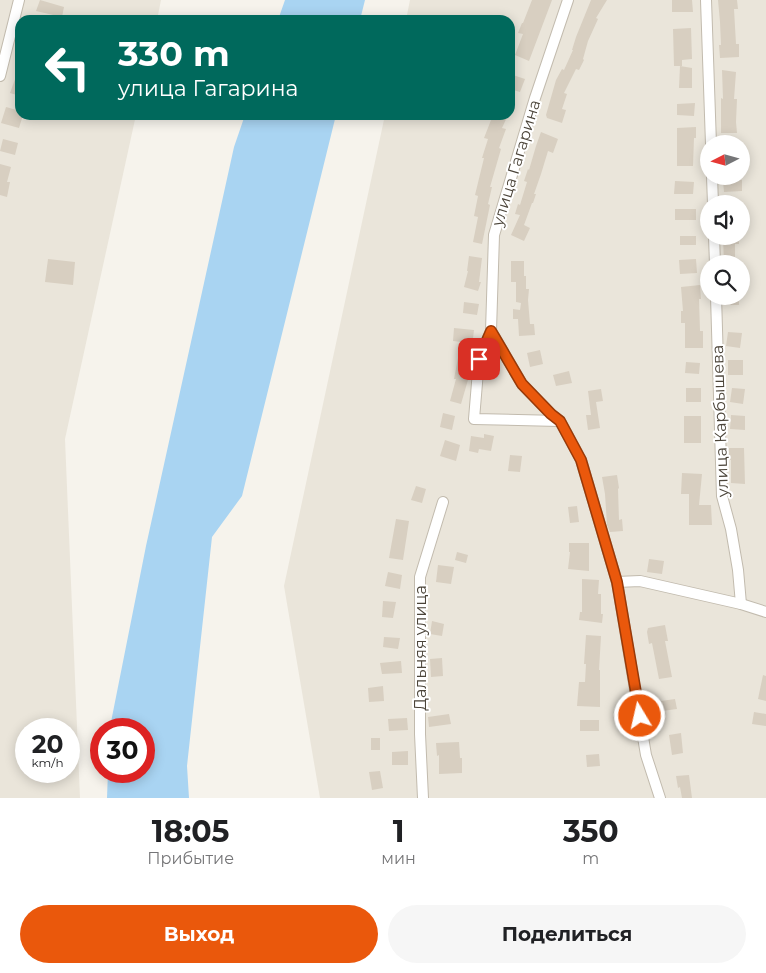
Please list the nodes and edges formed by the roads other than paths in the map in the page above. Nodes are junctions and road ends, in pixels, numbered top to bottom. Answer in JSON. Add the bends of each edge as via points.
{"nodes":[{"id":1,"x":19,"y":0,"type":"edge"},
{"id":2,"x":568,"y":0,"type":"edge"},
{"id":3,"x":706,"y":0,"type":"edge"},
{"id":4,"x":15,"y":15,"type":"edge"},
{"id":5,"x":15,"y":16,"type":"edge"},
{"id":6,"x":0,"y":76,"type":"edge"},
{"id":7,"x":711,"y":135,"type":"edge"},
{"id":8,"x":716,"y":305,"type":"edge"},
{"id":9,"x":491,"y":331,"type":"junction"},
{"id":10,"x":560,"y":421,"type":"junction"},
{"id":11,"x":443,"y":502,"type":"dead end"},
{"id":12,"x":617,"y":582,"type":"junction"},
{"id":13,"x":741,"y":604,"type":"junction"},
{"id":14,"x":766,"y":612,"type":"edge"},
{"id":15,"x":423,"y":798,"type":"edge"},
{"id":16,"x":660,"y":798,"type":"edge"}],
"edges":[{"from":1,"to":4,"type":"street"},
{"from":2,"to":9,"type":"street","name":"улица Гагарина","via":[[494,234]]},
{"from":3,"to":7,"type":"street"},
{"from":5,"to":6,"type":"street"},
{"from":8,"to":13,"type":"street","name":"улица Карбышева","via":[[722,496],[738,570]]},
{"from":9,"to":10,"type":"street","via":[[522,384]]},
{"from":9,"to":10,"type":"street","name":"улица Гагарина","via":[[479,359],[474,419]]},
{"from":10,"to":12,"type":"street","via":[[581,460]]},
{"from":11,"to":15,"type":"street","name":"Дальняя улица","via":[[420,577]]},
{"from":12,"to":13,"type":"street","via":[[640,581]]},
{"from":12,"to":16,"type":"street","via":[[646,755]]},
{"from":13,"to":14,"type":"street"}]}
